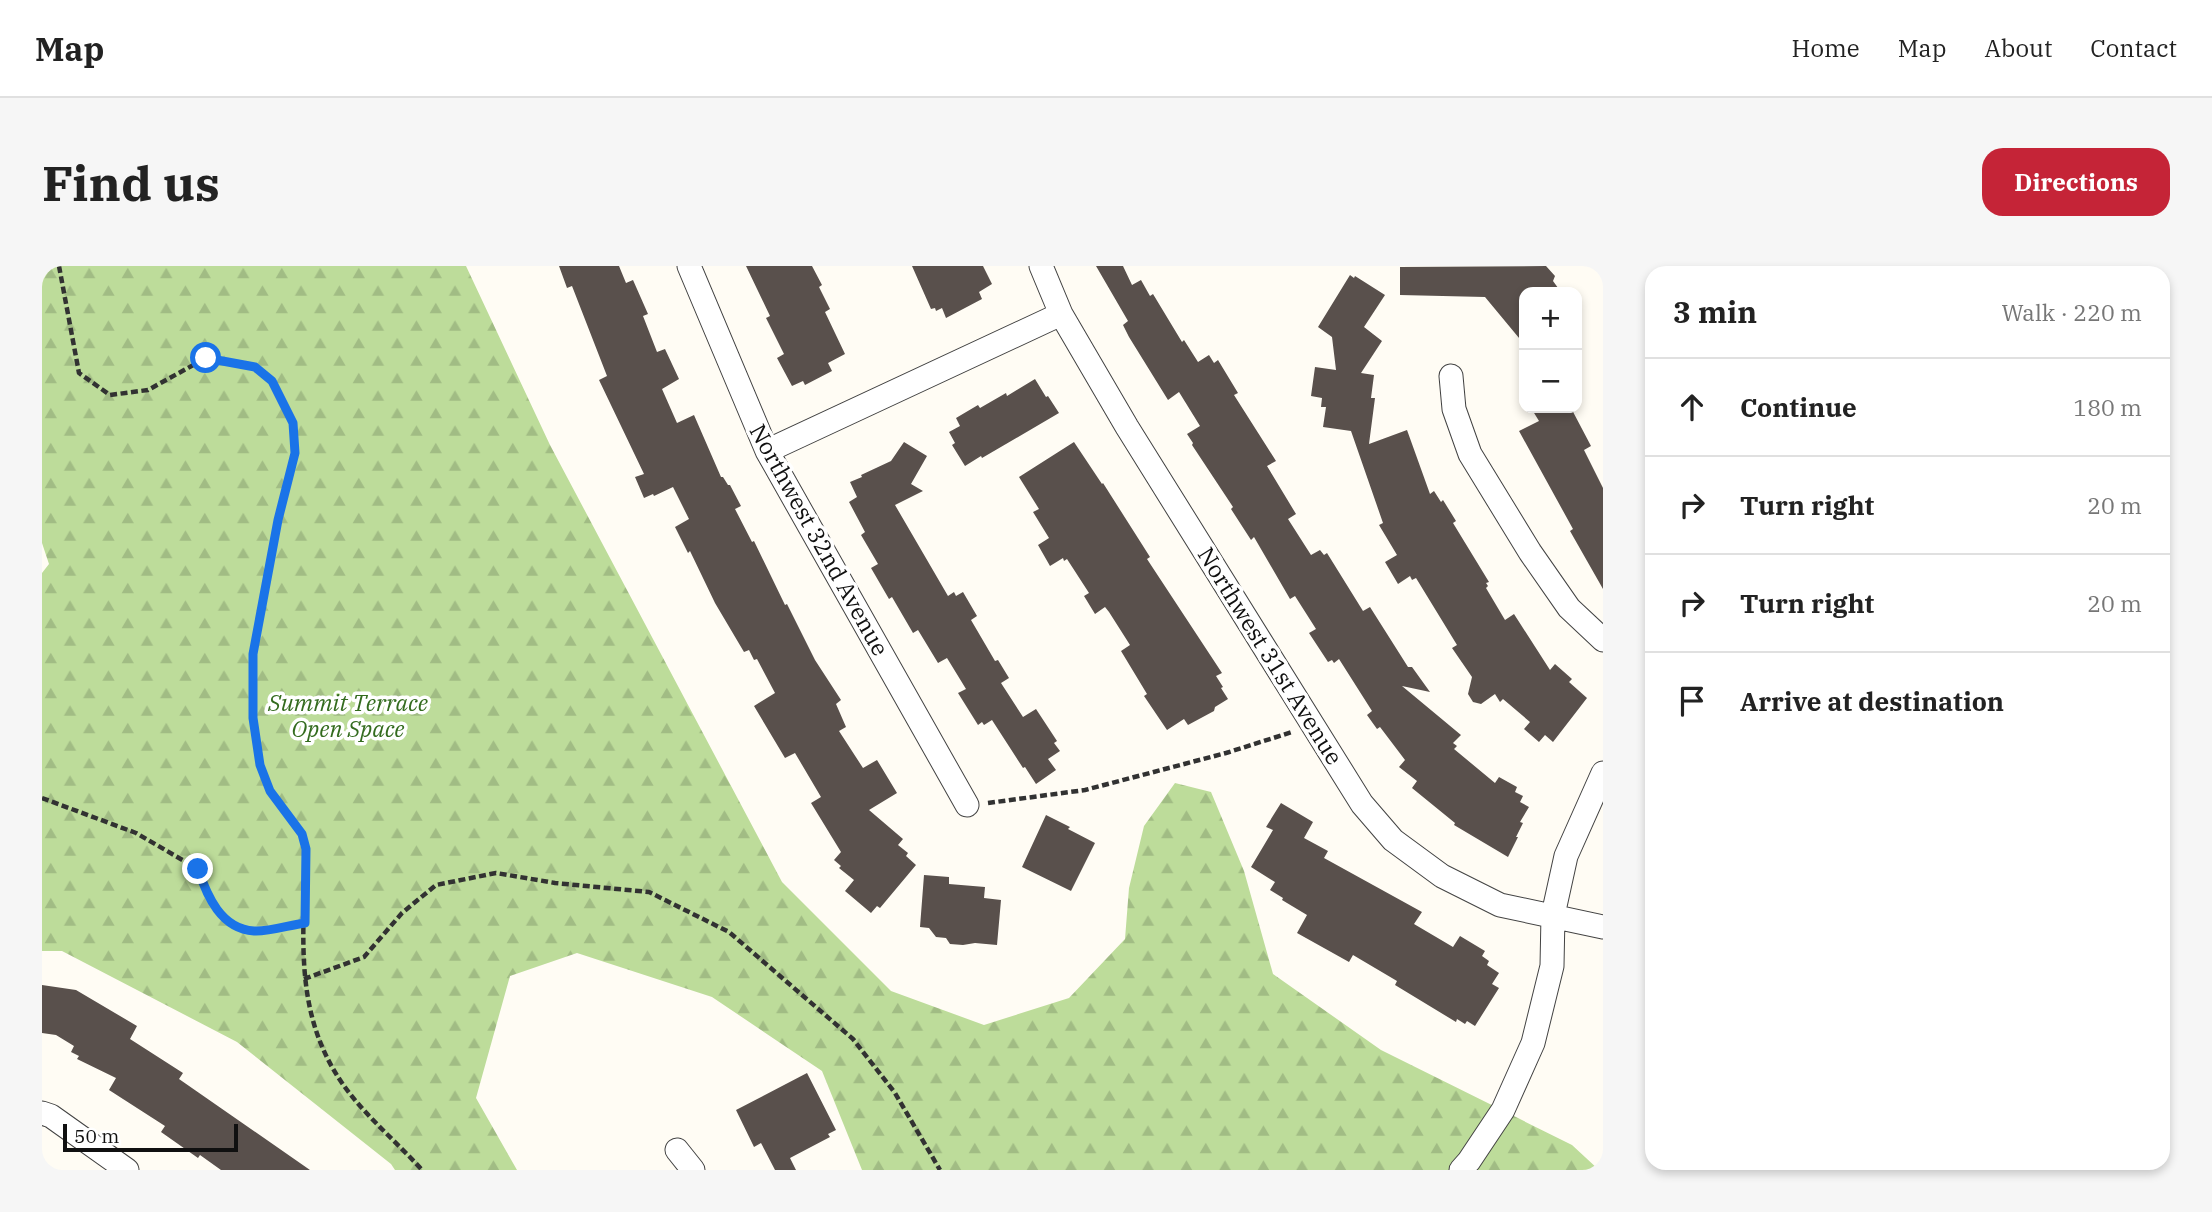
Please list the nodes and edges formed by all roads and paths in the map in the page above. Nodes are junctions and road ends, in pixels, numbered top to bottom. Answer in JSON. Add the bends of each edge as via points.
{"nodes":[{"id":1,"x":59,"y":266,"type":"edge"},
{"id":2,"x":689,"y":266,"type":"edge"},
{"id":3,"x":1041,"y":266,"type":"edge"},
{"id":4,"x":1061,"y":314,"type":"junction"},
{"id":5,"x":1451,"y":376,"type":"dead end"},
{"id":6,"x":766,"y":451,"type":"junction"},
{"id":7,"x":1603,"y":640,"type":"edge"},
{"id":8,"x":1313,"y":725,"type":"junction"},
{"id":9,"x":1603,"y":773,"type":"edge"},
{"id":10,"x":42,"y":798,"type":"edge"},
{"id":11,"x":967,"y":805,"type":"joint"},
{"id":12,"x":1553,"y":915,"type":"junction"},
{"id":13,"x":305,"y":923,"type":"junction"},
{"id":14,"x":1603,"y":926,"type":"edge"},
{"id":15,"x":304,"y":979,"type":"junction"},
{"id":16,"x":42,"y":1113,"type":"edge"},
{"id":17,"x":677,"y":1150,"type":"dead end"},
{"id":18,"x":127,"y":1170,"type":"edge"},
{"id":19,"x":422,"y":1170,"type":"edge"},
{"id":20,"x":694,"y":1170,"type":"edge"},
{"id":21,"x":940,"y":1170,"type":"edge"},
{"id":22,"x":1461,"y":1170,"type":"edge"}],
"edges":[{"from":1,"to":13,"type":"path","via":[[79,373],[110,394],[148,390],[206,358],[255,367],[272,381],[293,423],[295,453],[253,654],[253,718],[260,765],[270,791],[302,834],[306,849]]},
{"from":2,"to":6,"type":"street","name":"Northwest 32nd Avenue"},
{"from":3,"to":4,"type":"street","name":"Northwest 31st Avenue"},
{"from":4,"to":6,"type":"street"},
{"from":4,"to":8,"type":"street","name":"Northwest 31st Avenue"},
{"from":5,"to":7,"type":"street","via":[[1454,409],[1470,454],[1569,608]]},
{"from":6,"to":11,"type":"street","name":"Northwest 32nd Avenue"},
{"from":8,"to":11,"type":"path","via":[[1085,790]]},
{"from":8,"to":12,"type":"street","name":"Northwest 31st Avenue","via":[[1362,804],[1393,840],[1442,876],[1500,905]]},
{"from":9,"to":12,"type":"street","via":[[1566,856]]},
{"from":10,"to":13,"type":"path","via":[[136,833],[198,869],[208,897],[228,923],[254,931]]},
{"from":12,"to":14,"type":"street","name":"Northwest 31st Avenue"},
{"from":12,"to":22,"type":"street","via":[[1552,966],[1533,1043],[1503,1110]]},
{"from":13,"to":15,"type":"path"},
{"from":15,"to":19,"type":"path","via":[[313,1025],[342,1085]]},
{"from":15,"to":21,"type":"path","via":[[364,957],[402,913],[436,885],[496,873],[649,892],[729,932],[853,1038],[895,1093]]},
{"from":16,"to":18,"type":"street"},
{"from":17,"to":20,"type":"street"}]}
